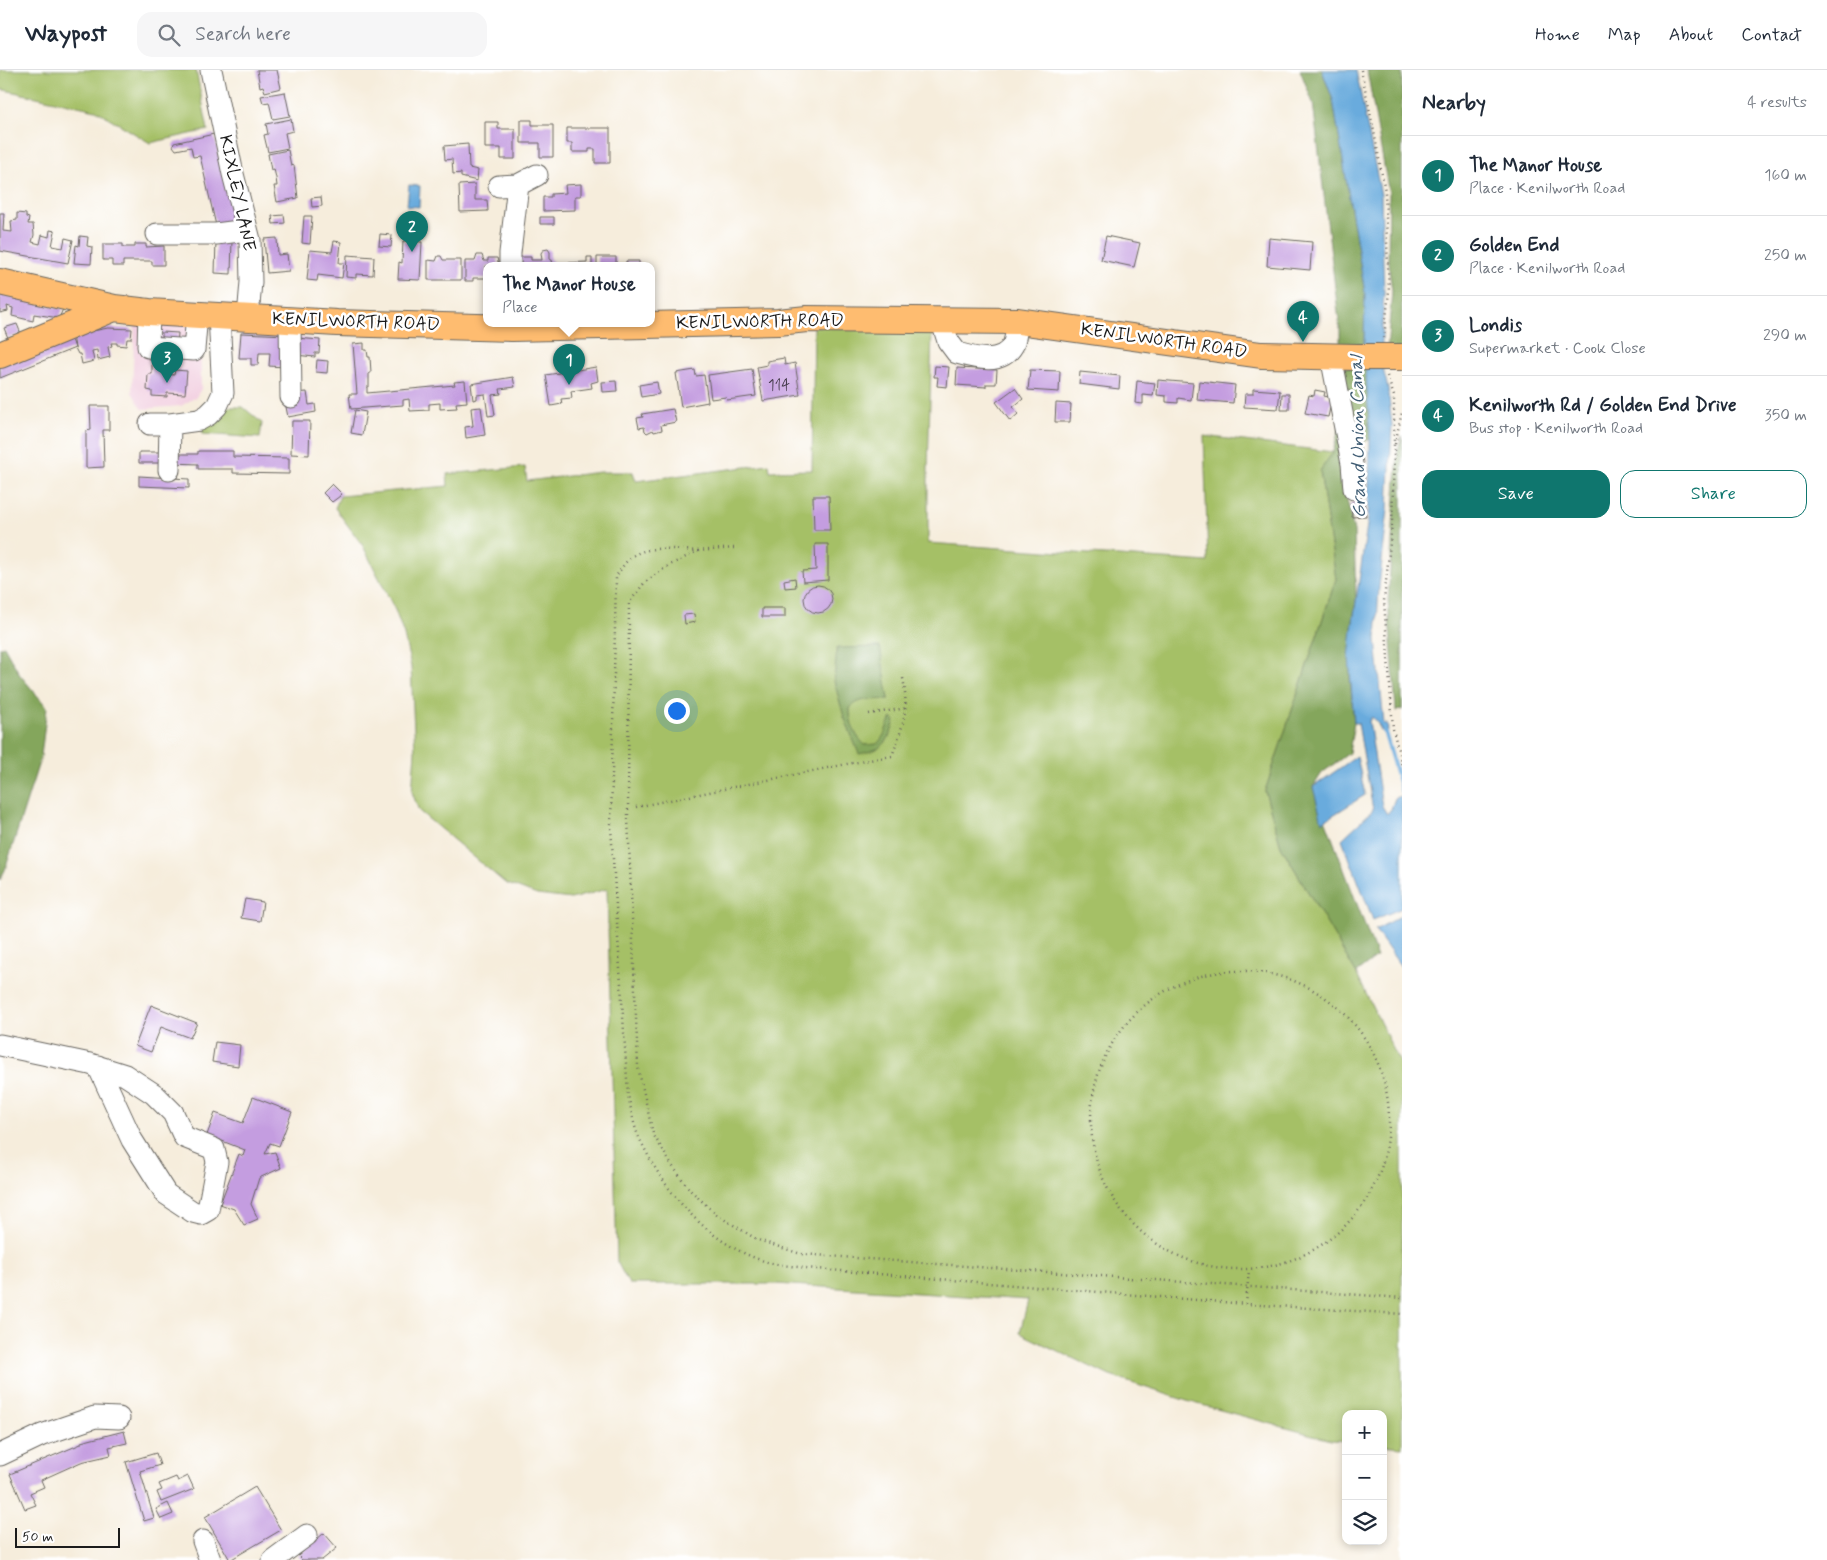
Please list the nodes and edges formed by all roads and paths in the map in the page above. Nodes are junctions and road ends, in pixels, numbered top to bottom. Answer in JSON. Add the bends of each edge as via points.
{"nodes":[{"id":1,"x":210,"y":70,"type":"edge"},
{"id":2,"x":1360,"y":70,"type":"edge"},
{"id":3,"x":537,"y":175,"type":"dead end"},
{"id":4,"x":247,"y":230,"type":"junction"},
{"id":5,"x":157,"y":234,"type":"dead end"},
{"id":6,"x":510,"y":262,"type":"edge"},
{"id":7,"x":0,"y":282,"type":"edge"},
{"id":8,"x":114,"y":308,"type":"junction"},
{"id":9,"x":149,"y":312,"type":"junction"},
{"id":10,"x":208,"y":315,"type":"junction"},
{"id":11,"x":248,"y":317,"type":"junction"},
{"id":12,"x":941,"y":319,"type":"junction"},
{"id":13,"x":290,"y":320,"type":"junction"},
{"id":14,"x":1018,"y":321,"type":"junction"},
{"id":15,"x":655,"y":324,"type":"edge"},
{"id":16,"x":483,"y":326,"type":"edge"},
{"id":17,"x":1384,"y":338,"type":"dead end"},
{"id":18,"x":0,"y":355,"type":"edge"},
{"id":19,"x":1331,"y":356,"type":"junction"},
{"id":20,"x":1394,"y":366,"type":"edge"},
{"id":21,"x":291,"y":397,"type":"dead end"},
{"id":22,"x":1402,"y":412,"type":"edge"},
{"id":23,"x":1394,"y":453,"type":"junction"},
{"id":24,"x":169,"y":470,"type":"dead end"},
{"id":25,"x":1354,"y":489,"type":"dead end"},
{"id":26,"x":734,"y":548,"type":"dead end"},
{"id":27,"x":698,"y":551,"type":"junction"},
{"id":28,"x":904,"y":678,"type":"dead end"},
{"id":29,"x":906,"y":708,"type":"junction"},
{"id":30,"x":869,"y":714,"type":"dead end"},
{"id":31,"x":1402,"y":766,"type":"edge"},
{"id":32,"x":636,"y":807,"type":"dead end"},
{"id":33,"x":0,"y":1045,"type":"edge"},
{"id":34,"x":98,"y":1066,"type":"junction"},
{"id":35,"x":1249,"y":1270,"type":"junction"},
{"id":36,"x":1248,"y":1287,"type":"junction"},
{"id":37,"x":1402,"y":1298,"type":"edge"},
{"id":38,"x":1246,"y":1304,"type":"junction"},
{"id":39,"x":1402,"y":1314,"type":"edge"},
{"id":40,"x":119,"y":1418,"type":"dead end"},
{"id":41,"x":0,"y":1455,"type":"edge"},
{"id":42,"x":307,"y":1535,"type":"dead end"},
{"id":43,"x":273,"y":1560,"type":"edge"}],
"edges":[{"from":1,"to":4,"type":"street","name":"KIXLEY LANE"},
{"from":2,"to":17,"type":"path","via":[[1385,192],[1389,291]]},
{"from":3,"to":6,"type":"street","via":[[508,186]]},
{"from":4,"to":5,"type":"street","via":[[216,234]]},
{"from":4,"to":11,"type":"street","name":"KIXLEY LANE","via":[[251,260]]},
{"from":7,"to":8,"type":"main road","name":"KENILWORTH ROAD"},
{"from":8,"to":9,"type":"main road","name":"KENILWORTH ROAD"},
{"from":8,"to":18,"type":"main road"},
{"from":9,"to":10,"type":"main road","name":"KENILWORTH ROAD"},
{"from":9,"to":10,"type":"street","via":[[148,347],[194,350]]},
{"from":10,"to":11,"type":"main road","name":"KENILWORTH ROAD"},
{"from":10,"to":24,"type":"street","via":[[223,393],[217,406],[199,420],[160,424]]},
{"from":11,"to":13,"type":"main road","name":"KENILWORTH ROAD"},
{"from":12,"to":14,"type":"main road","name":"KENILWORTH ROAD"},
{"from":12,"to":14,"type":"street","via":[[948,341],[958,353],[988,360],[1005,353],[1013,345]]},
{"from":12,"to":15,"type":"main road","name":"KENILWORTH ROAD"},
{"from":13,"to":16,"type":"main road","name":"KENILWORTH ROAD"},
{"from":13,"to":21,"type":"street"},
{"from":14,"to":19,"type":"main road","name":"KENILWORTH ROAD","via":[[1261,355]]},
{"from":19,"to":20,"type":"main road","name":"KENILWORTH ROAD","bridge":true,"via":[[1358,357]]},
{"from":19,"to":25,"type":"street"},
{"from":20,"to":23,"type":"path"},
{"from":22,"to":23,"type":"path"},
{"from":23,"to":31,"type":"path","via":[[1392,524],[1384,601],[1393,729]]},
{"from":26,"to":27,"type":"path"},
{"from":27,"to":36,"type":"path","via":[[645,582],[629,603],[628,634],[628,817],[638,1067],[653,1134],[690,1190],[717,1215],[758,1240],[801,1254]]},
{"from":27,"to":38,"type":"path","via":[[657,549],[643,552],[629,559],[616,576],[611,827],[628,1094],[638,1134],[667,1187],[722,1242],[764,1262]]},
{"from":28,"to":29,"type":"path"},
{"from":29,"to":30,"type":"path"},
{"from":29,"to":32,"type":"path","via":[[903,728],[892,756]]},
{"from":33,"to":34,"type":"street"},
{"from":34,"to":34,"type":"street","via":[[124,1075],[154,1094],[173,1113],[184,1137],[214,1149],[217,1162],[208,1210],[201,1214],[193,1212],[166,1194],[132,1140]]},
{"from":35,"to":35,"type":"path","via":[[1285,1263],[1318,1248],[1346,1226],[1368,1197],[1383,1164],[1389,1129],[1388,1102],[1376,1058],[1357,1028],[1332,1002],[1300,984],[1266,973],[1230,971],[1194,978],[1161,993],[1133,1015],[1111,1044],[1096,1076],[1090,1121],[1092,1148],[1103,1182],[1122,1213],[1148,1238],[1178,1257],[1213,1268]]},
{"from":35,"to":36,"type":"path"},
{"from":36,"to":37,"type":"path"},
{"from":36,"to":38,"type":"path"},
{"from":38,"to":39,"type":"path"},
{"from":40,"to":41,"type":"street","via":[[95,1417],[42,1435]]},
{"from":42,"to":43,"type":"street"}]}
